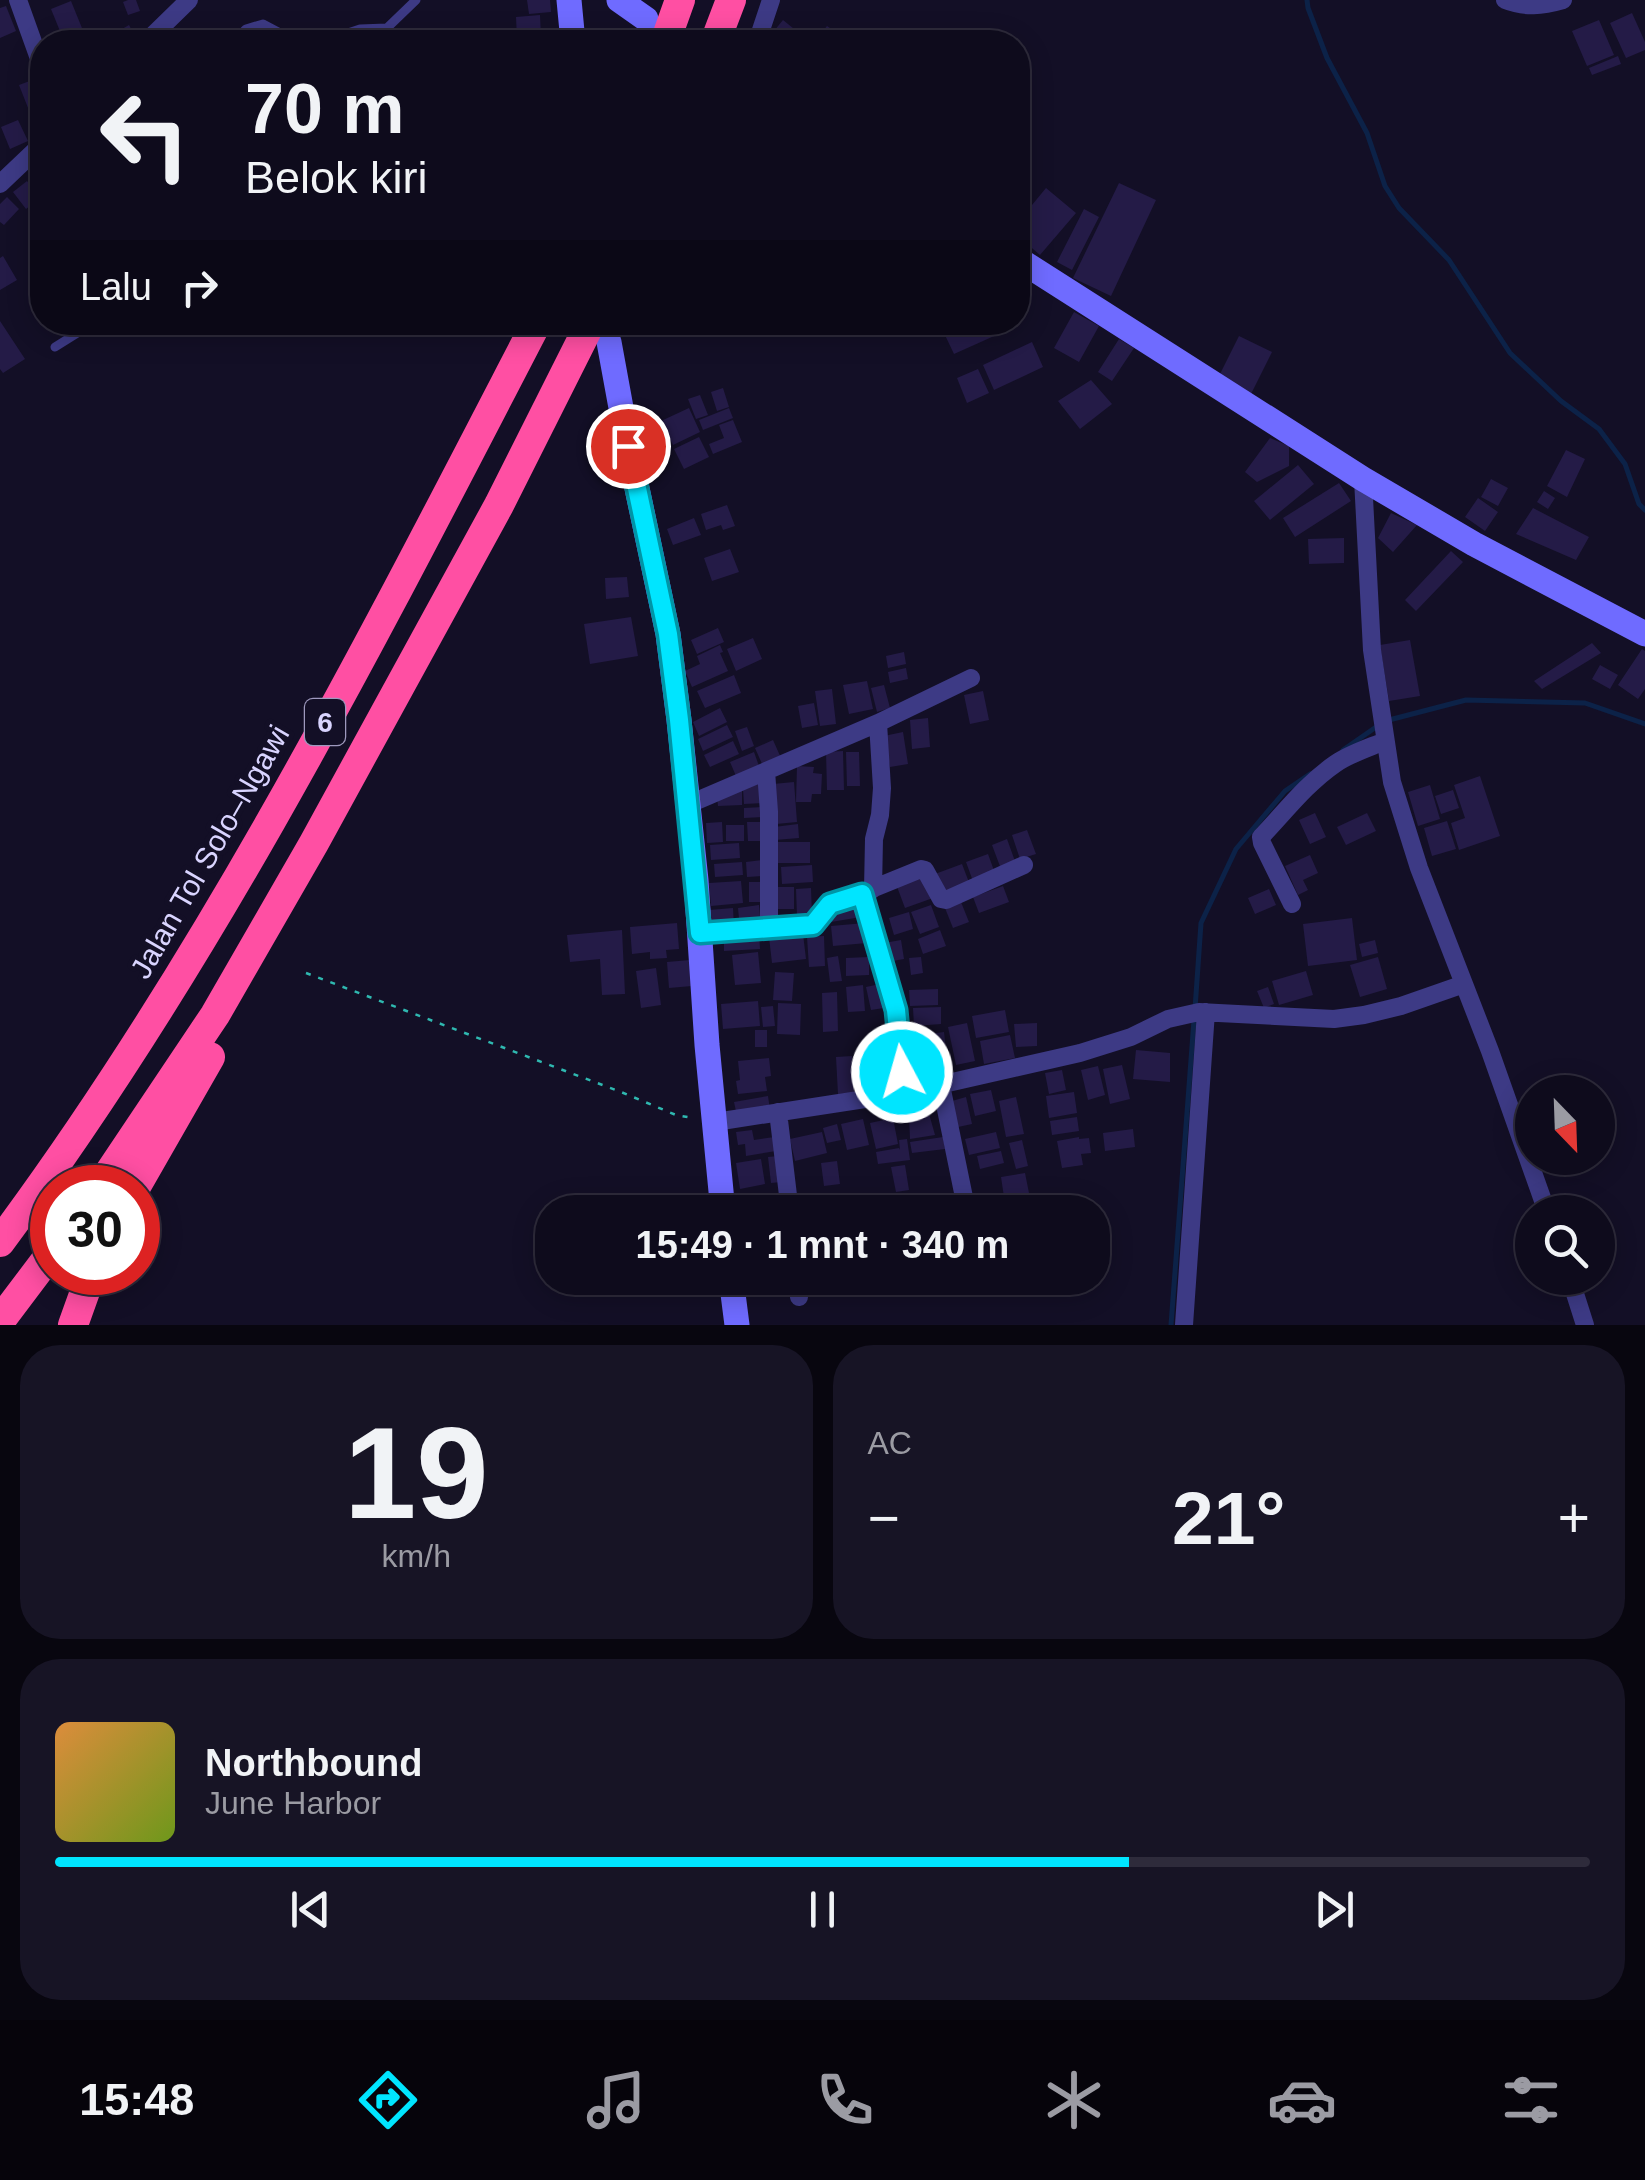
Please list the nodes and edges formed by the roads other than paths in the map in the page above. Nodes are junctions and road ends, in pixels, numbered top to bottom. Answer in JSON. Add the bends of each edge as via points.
{"nodes":[{"id":1,"x":19,"y":0,"type":"edge"},
{"id":2,"x":189,"y":0,"type":"edge"},
{"id":3,"x":416,"y":0,"type":"edge"},
{"id":4,"x":570,"y":0,"type":"edge"},
{"id":5,"x":620,"y":0,"type":"edge"},
{"id":6,"x":680,"y":0,"type":"edge"},
{"id":7,"x":732,"y":0,"type":"edge"},
{"id":8,"x":771,"y":0,"type":"edge"},
{"id":9,"x":1506,"y":0,"type":"edge"},
{"id":10,"x":1563,"y":0,"type":"edge"},
{"id":11,"x":387,"y":28,"type":"joint"},
{"id":12,"x":158,"y":30,"type":"edge"},
{"id":13,"x":245,"y":30,"type":"edge"},
{"id":14,"x":274,"y":30,"type":"edge"},
{"id":15,"x":360,"y":30,"type":"edge"},
{"id":16,"x":571,"y":30,"type":"edge"},
{"id":17,"x":656,"y":30,"type":"edge"},
{"id":18,"x":720,"y":30,"type":"edge"},
{"id":19,"x":761,"y":30,"type":"edge"},
{"id":20,"x":30,"y":32,"type":"edge"},
{"id":21,"x":30,"y":154,"type":"edge"},
{"id":22,"x":2,"y":177,"type":"edge"},
{"id":23,"x":1030,"y":266,"type":"edge"},
{"id":24,"x":74,"y":335,"type":"edge"},
{"id":25,"x":530,"y":335,"type":"edge"},
{"id":26,"x":598,"y":335,"type":"edge"},
{"id":27,"x":601,"y":335,"type":"edge"},
{"id":28,"x":55,"y":347,"type":"dead end"},
{"id":29,"x":1363,"y":479,"type":"junction"},
{"id":30,"x":1645,"y":634,"type":"edge"},
{"id":31,"x":971,"y":678,"type":"dead end"},
{"id":32,"x":878,"y":723,"type":"junction"},
{"id":33,"x":1384,"y":739,"type":"junction"},
{"id":34,"x":766,"y":770,"type":"junction"},
{"id":35,"x":687,"y":805,"type":"junction"},
{"id":36,"x":314,"y":843,"type":"junction"},
{"id":37,"x":1024,"y":865,"type":"dead end"},
{"id":38,"x":867,"y":891,"type":"junction"},
{"id":39,"x":1292,"y":904,"type":"dead end"},
{"id":40,"x":769,"y":928,"type":"junction"},
{"id":41,"x":700,"y":933,"type":"junction"},
{"id":42,"x":1464,"y":984,"type":"junction"},
{"id":43,"x":1202,"y":1012,"type":"junction"},
{"id":44,"x":941,"y":1085,"type":"junction"},
{"id":45,"x":904,"y":1093,"type":"junction"},
{"id":46,"x":94,"y":1110,"type":"junction"},
{"id":47,"x":778,"y":1112,"type":"junction"},
{"id":48,"x":714,"y":1122,"type":"junction"},
{"id":49,"x":115,"y":1165,"type":"edge"},
{"id":50,"x":148,"y":1165,"type":"edge"},
{"id":51,"x":721,"y":1195,"type":"edge"},
{"id":52,"x":788,"y":1195,"type":"edge"},
{"id":53,"x":964,"y":1195,"type":"edge"},
{"id":54,"x":1541,"y":1195,"type":"edge"},
{"id":55,"x":0,"y":1220,"type":"edge"},
{"id":56,"x":0,"y":1242,"type":"edge"},
{"id":57,"x":30,"y":1281,"type":"edge"},
{"id":58,"x":84,"y":1295,"type":"edge"},
{"id":59,"x":733,"y":1295,"type":"edge"},
{"id":60,"x":1575,"y":1295,"type":"edge"},
{"id":61,"x":0,"y":1321,"type":"edge"},
{"id":62,"x":73,"y":1325,"type":"edge"},
{"id":63,"x":737,"y":1325,"type":"edge"},
{"id":64,"x":1184,"y":1325,"type":"edge"},
{"id":65,"x":1585,"y":1325,"type":"edge"}],
"edges":[{"from":1,"to":20,"type":"street"},
{"from":2,"to":12,"type":"street"},
{"from":3,"to":11,"type":"lane"},
{"from":4,"to":16,"type":"main road"},
{"from":5,"to":17,"type":"main road"},
{"from":6,"to":17,"type":"highway"},
{"from":7,"to":18,"type":"highway"},
{"from":8,"to":19,"type":"street"},
{"from":9,"to":10,"type":"street","via":[[1539,6]]},
{"from":11,"to":15,"type":"lane"},
{"from":13,"to":14,"type":"lane","via":[[262,24]]},
{"from":21,"to":22,"type":"street"},
{"from":23,"to":29,"type":"main road"},
{"from":24,"to":28,"type":"lane"},
{"from":25,"to":46,"type":"highway","name":"Jalan Tol Solo–Ngawi","number":"6","via":[[226,898]]},
{"from":26,"to":36,"type":"highway","number":"6"},
{"from":27,"to":35,"type":"main road","via":[[668,634]]},
{"from":29,"to":30,"type":"main road"},
{"from":29,"to":33,"type":"street"},
{"from":31,"to":32,"type":"street"},
{"from":32,"to":34,"type":"street"},
{"from":32,"to":38,"type":"street","via":[[882,788]]},
{"from":33,"to":39,"type":"street","via":[[1325,772],[1262,837]]},
{"from":33,"to":42,"type":"street","via":[[1402,818]]},
{"from":34,"to":35,"type":"street"},
{"from":34,"to":40,"type":"street"},
{"from":35,"to":41,"type":"main road"},
{"from":36,"to":49,"type":"highway","number":"6","via":[[215,1014]]},
{"from":36,"to":50,"type":"highway","via":[[217,1044]]},
{"from":37,"to":38,"type":"street","via":[[946,900],[920,869]]},
{"from":38,"to":40,"type":"street","via":[[830,904],[813,925]]},
{"from":38,"to":45,"type":"street","via":[[896,1010]]},
{"from":40,"to":41,"type":"street"},
{"from":41,"to":48,"type":"main road"},
{"from":42,"to":43,"type":"street","via":[[1334,1019]]},
{"from":42,"to":54,"type":"street"},
{"from":43,"to":44,"type":"street","via":[[1106,1046]]},
{"from":43,"to":64,"type":"street"},
{"from":44,"to":45,"type":"street"},
{"from":44,"to":53,"type":"street"},
{"from":45,"to":47,"type":"street"},
{"from":46,"to":55,"type":"highway"},
{"from":46,"to":56,"type":"highway","name":"Jalan Tol Solo–Ngawi","number":"6"},
{"from":47,"to":48,"type":"street"},
{"from":47,"to":52,"type":"street"},
{"from":48,"to":51,"type":"main road"},
{"from":57,"to":61,"type":"highway"},
{"from":58,"to":62,"type":"highway"},
{"from":59,"to":63,"type":"main road"},
{"from":60,"to":65,"type":"street"}]}
